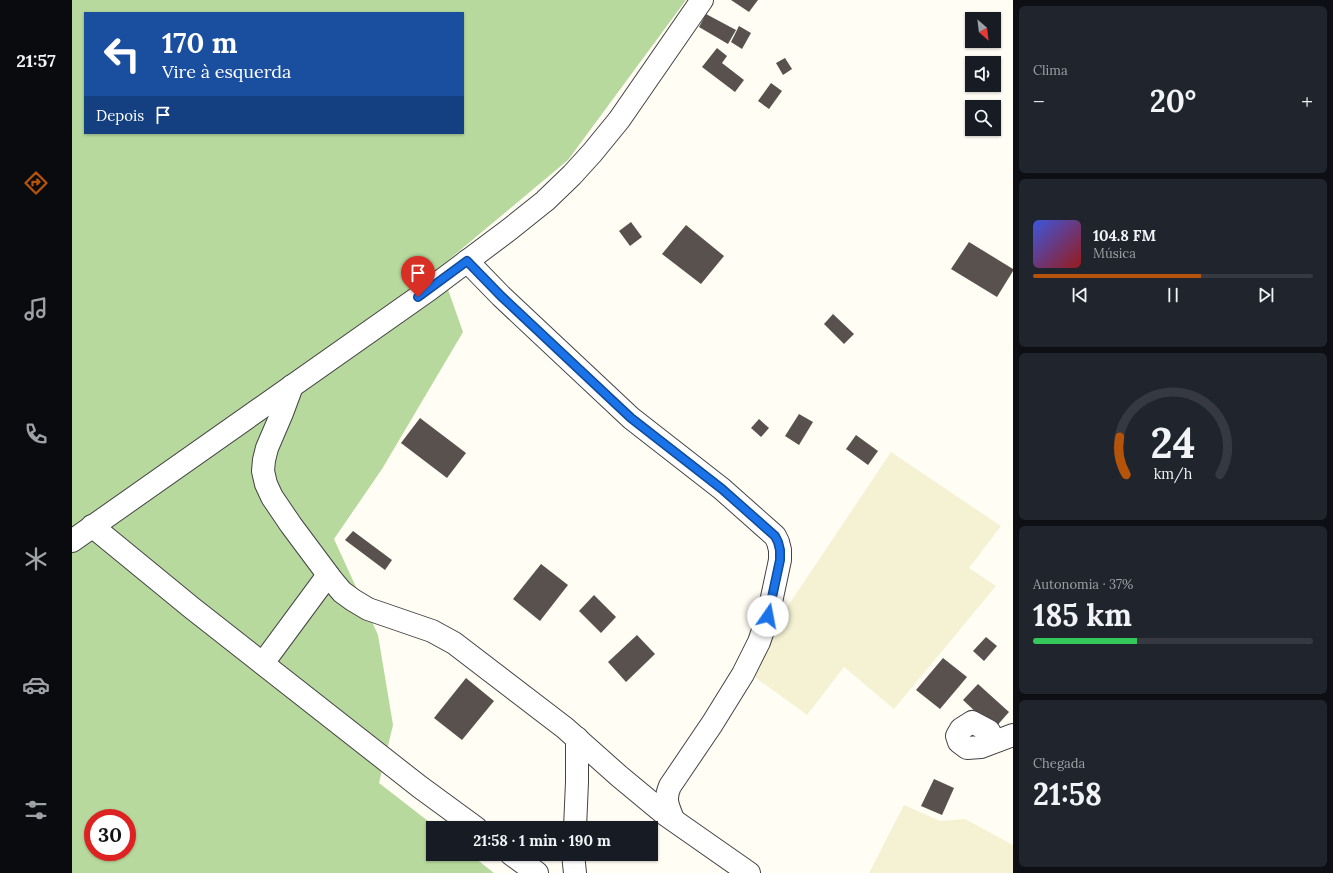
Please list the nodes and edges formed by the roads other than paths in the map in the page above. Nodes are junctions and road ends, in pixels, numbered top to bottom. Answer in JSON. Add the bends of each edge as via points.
{"nodes":[{"id":1,"x":702,"y":0,"type":"edge"},
{"id":2,"x":467,"y":261,"type":"junction"},
{"id":3,"x":292,"y":386,"type":"junction"},
{"id":4,"x":92,"y":526,"type":"junction"},
{"id":5,"x":72,"y":541,"type":"edge"},
{"id":6,"x":328,"y":575,"type":"junction"},
{"id":7,"x":263,"y":663,"type":"junction"},
{"id":8,"x":577,"y":738,"type":"junction"},
{"id":9,"x":673,"y":819,"type":"junction"},
{"id":10,"x":466,"y":821,"type":"edge"},
{"id":11,"x":574,"y":821,"type":"edge"},
{"id":12,"x":521,"y":861,"type":"edge"},
{"id":13,"x":574,"y":861,"type":"edge"},
{"id":14,"x":537,"y":873,"type":"edge"},
{"id":15,"x":575,"y":873,"type":"edge"},
{"id":16,"x":749,"y":873,"type":"edge"}],
"edges":[{"from":1,"to":2,"type":"street","via":[[619,120],[592,153],[545,201]]},
{"from":2,"to":3,"type":"street"},
{"from":2,"to":9,"type":"street","via":[[631,418],[722,489],[775,536],[778,542],[780,560],[768,616],[759,642],[743,674],[670,786],[666,797]]},
{"from":3,"to":4,"type":"street"},
{"from":3,"to":6,"type":"street","via":[[267,448],[263,471],[272,497]]},
{"from":4,"to":5,"type":"street"},
{"from":4,"to":7,"type":"street"},
{"from":6,"to":7,"type":"street"},
{"from":6,"to":8,"type":"street","via":[[352,600],[432,631],[454,644]]},
{"from":7,"to":10,"type":"street"},
{"from":8,"to":9,"type":"street","via":[[618,776]]},
{"from":8,"to":11,"type":"street"},
{"from":9,"to":16,"type":"street"},
{"from":12,"to":14,"type":"street"},
{"from":13,"to":15,"type":"street"}]}
